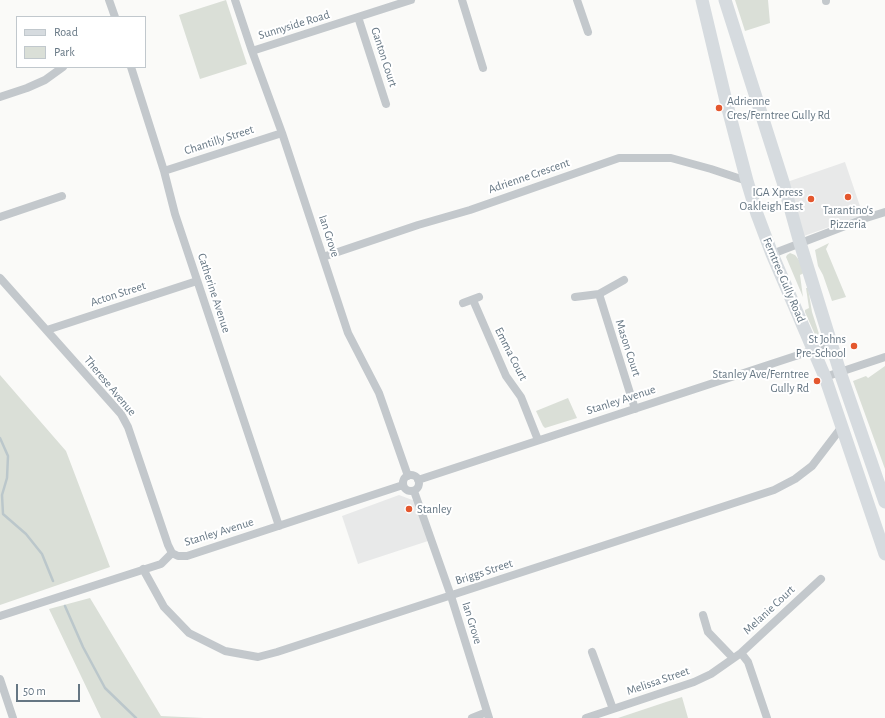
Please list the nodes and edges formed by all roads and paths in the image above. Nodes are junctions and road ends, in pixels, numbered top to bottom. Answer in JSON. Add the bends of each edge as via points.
{"nodes":[{"id":1,"x":109,"y":0,"type":"edge"},
{"id":2,"x":235,"y":0,"type":"edge"},
{"id":3,"x":411,"y":0,"type":"edge"},
{"id":4,"x":462,"y":0,"type":"edge"},
{"id":5,"x":577,"y":0,"type":"edge"},
{"id":6,"x":702,"y":0,"type":"edge"},
{"id":7,"x":725,"y":0,"type":"edge"},
{"id":8,"x":111,"y":16,"type":"edge"},
{"id":9,"x":358,"y":17,"type":"junction"},
{"id":10,"x":588,"y":32,"type":"dead end"},
{"id":11,"x":252,"y":51,"type":"junction"},
{"id":12,"x":62,"y":68,"type":"edge"},
{"id":13,"x":131,"y":68,"type":"edge"},
{"id":14,"x":483,"y":68,"type":"dead end"},
{"id":15,"x":0,"y":98,"type":"edge"},
{"id":16,"x":386,"y":104,"type":"dead end"},
{"id":17,"x":282,"y":133,"type":"junction"},
{"id":18,"x":164,"y":171,"type":"junction"},
{"id":19,"x":747,"y":181,"type":"junction"},
{"id":20,"x":62,"y":196,"type":"dead end"},
{"id":21,"x":885,"y":212,"type":"edge"},
{"id":22,"x":0,"y":217,"type":"edge"},
{"id":23,"x":800,"y":243,"type":"junction"},
{"id":24,"x":772,"y":254,"type":"junction"},
{"id":25,"x":323,"y":257,"type":"junction"},
{"id":26,"x":0,"y":278,"type":"edge"},
{"id":27,"x":624,"y":280,"type":"dead end"},
{"id":28,"x":197,"y":281,"type":"junction"},
{"id":29,"x":599,"y":294,"type":"junction"},
{"id":30,"x":575,"y":297,"type":"dead end"},
{"id":31,"x":463,"y":303,"type":"dead end"},
{"id":32,"x":47,"y":330,"type":"junction"},
{"id":33,"x":832,"y":344,"type":"junction"},
{"id":34,"x":814,"y":350,"type":"junction"},
{"id":35,"x":885,"y":357,"type":"edge"},
{"id":36,"x":840,"y":372,"type":"junction"},
{"id":37,"x":824,"y":377,"type":"junction"},
{"id":38,"x":635,"y":409,"type":"junction"},
{"id":39,"x":842,"y":428,"type":"junction"},
{"id":40,"x":538,"y":440,"type":"junction"},
{"id":41,"x":408,"y":476,"type":"junction"},
{"id":42,"x":418,"y":480,"type":"junction"},
{"id":43,"x":403,"y":485,"type":"junction"},
{"id":44,"x":414,"y":491,"type":"junction"},
{"id":45,"x":885,"y":502,"type":"edge"},
{"id":46,"x":279,"y":526,"type":"junction"},
{"id":47,"x":172,"y":553,"type":"junction"},
{"id":48,"x":885,"y":554,"type":"edge"},
{"id":49,"x":143,"y":569,"type":"junction"},
{"id":50,"x":821,"y":578,"type":"dead end"},
{"id":51,"x":450,"y":596,"type":"junction"},
{"id":52,"x":703,"y":615,"type":"dead end"},
{"id":53,"x":0,"y":616,"type":"edge"},
{"id":54,"x":592,"y":652,"type":"dead end"},
{"id":55,"x":741,"y":653,"type":"junction"},
{"id":56,"x":733,"y":658,"type":"junction"},
{"id":57,"x":0,"y":679,"type":"edge"},
{"id":58,"x":613,"y":709,"type":"junction"},
{"id":59,"x":488,"y":715,"type":"edge"},
{"id":60,"x":13,"y":718,"type":"edge"},
{"id":61,"x":472,"y":718,"type":"edge"},
{"id":62,"x":586,"y":718,"type":"edge"},
{"id":63,"x":767,"y":718,"type":"edge"}],
"edges":[{"from":1,"to":8,"type":"street"},
{"from":2,"to":11,"type":"street","name":"Ian Grove"},
{"from":3,"to":9,"type":"street","name":"Sunnyside Road"},
{"from":4,"to":14,"type":"street"},
{"from":5,"to":10,"type":"street"},
{"from":6,"to":19,"type":"main road","name":"Ferntree Gully Road"},
{"from":7,"to":23,"type":"main road","name":"Ferntree Gully Road"},
{"from":9,"to":11,"type":"street","name":"Sunnyside Road"},
{"from":9,"to":16,"type":"street","name":"Ganton Court"},
{"from":11,"to":17,"type":"street","name":"Ian Grove"},
{"from":12,"to":15,"type":"street","via":[[33,86]]},
{"from":13,"to":18,"type":"street","name":"Catherine Avenue"},
{"from":17,"to":18,"type":"street","name":"Chantilly Street"},
{"from":17,"to":25,"type":"street","name":"Ian Grove"},
{"from":18,"to":28,"type":"street","name":"Catherine Avenue"},
{"from":19,"to":24,"type":"main road","name":"Ferntree Gully Road"},
{"from":19,"to":25,"type":"street","name":"Adrienne Crescent","via":[[671,158],[619,158],[470,210]]},
{"from":20,"to":22,"type":"street"},
{"from":21,"to":23,"type":"street"},
{"from":23,"to":24,"type":"street"},
{"from":23,"to":33,"type":"main road","name":"Ferntree Gully Road"},
{"from":24,"to":34,"type":"main road","name":"Ferntree Gully Road"},
{"from":25,"to":41,"type":"street","name":"Ian Grove","via":[[348,332],[379,393]]},
{"from":26,"to":32,"type":"street","name":"Therese Avenue"},
{"from":27,"to":29,"type":"street"},
{"from":28,"to":32,"type":"street","name":"Acton Street"},
{"from":28,"to":46,"type":"street","name":"Catherine Avenue"},
{"from":29,"to":30,"type":"street"},
{"from":29,"to":38,"type":"street","name":"Mason Court"},
{"from":31,"to":40,"type":"street","name":"Emma Court","via":[[476,298],[506,376],[521,397]]},
{"from":32,"to":47,"type":"street","name":"Therese Avenue","via":[[121,414],[128,426]]},
{"from":33,"to":34,"type":"street","name":"Stanley Avenue"},
{"from":33,"to":36,"type":"main road","name":"Ferntree Gully Road"},
{"from":34,"to":37,"type":"main road","name":"Ferntree Gully Road"},
{"from":34,"to":38,"type":"street","name":"Stanley Avenue"},
{"from":35,"to":36,"type":"street"},
{"from":36,"to":37,"type":"street"},
{"from":36,"to":45,"type":"main road","name":"Ferntree Gully Road"},
{"from":37,"to":39,"type":"main road","name":"Ferntree Gully Road"},
{"from":38,"to":40,"type":"street","name":"Stanley Avenue"},
{"from":39,"to":48,"type":"main road","name":"Ferntree Gully Road"},
{"from":39,"to":51,"type":"street","name":"Briggs Street","via":[[812,466],[774,490]]},
{"from":40,"to":42,"type":"street","name":"Stanley Avenue"},
{"from":41,"to":42,"type":"street","via":[[412,475]]},
{"from":41,"to":43,"type":"street","via":[[404,479]]},
{"from":42,"to":44,"type":"street","via":[[419,486]]},
{"from":43,"to":44,"type":"street","via":[[407,490]]},
{"from":43,"to":46,"type":"street","name":"Stanley Avenue"},
{"from":44,"to":51,"type":"street","name":"Ian Grove"},
{"from":46,"to":47,"type":"street","name":"Stanley Avenue","via":[[187,556]]},
{"from":47,"to":49,"type":"street","name":"Stanley Avenue","via":[[161,564]]},
{"from":49,"to":51,"type":"street","name":"Briggs Street","via":[[164,607],[189,633],[225,651],[258,657]]},
{"from":49,"to":53,"type":"street","name":"Stanley Avenue"},
{"from":50,"to":55,"type":"street","name":"Melanie Court"},
{"from":51,"to":59,"type":"street","name":"Ian Grove"},
{"from":52,"to":56,"type":"street","via":[[708,632]]},
{"from":54,"to":58,"type":"street"},
{"from":55,"to":56,"type":"street","name":"Melanie Court"},
{"from":55,"to":63,"type":"street","via":[[748,662]]},
{"from":56,"to":58,"type":"street","name":"Melissa Street","via":[[711,674],[694,682]]},
{"from":57,"to":60,"type":"street"},
{"from":58,"to":62,"type":"street","name":"Melissa Street"},
{"from":59,"to":61,"type":"street"}]}
